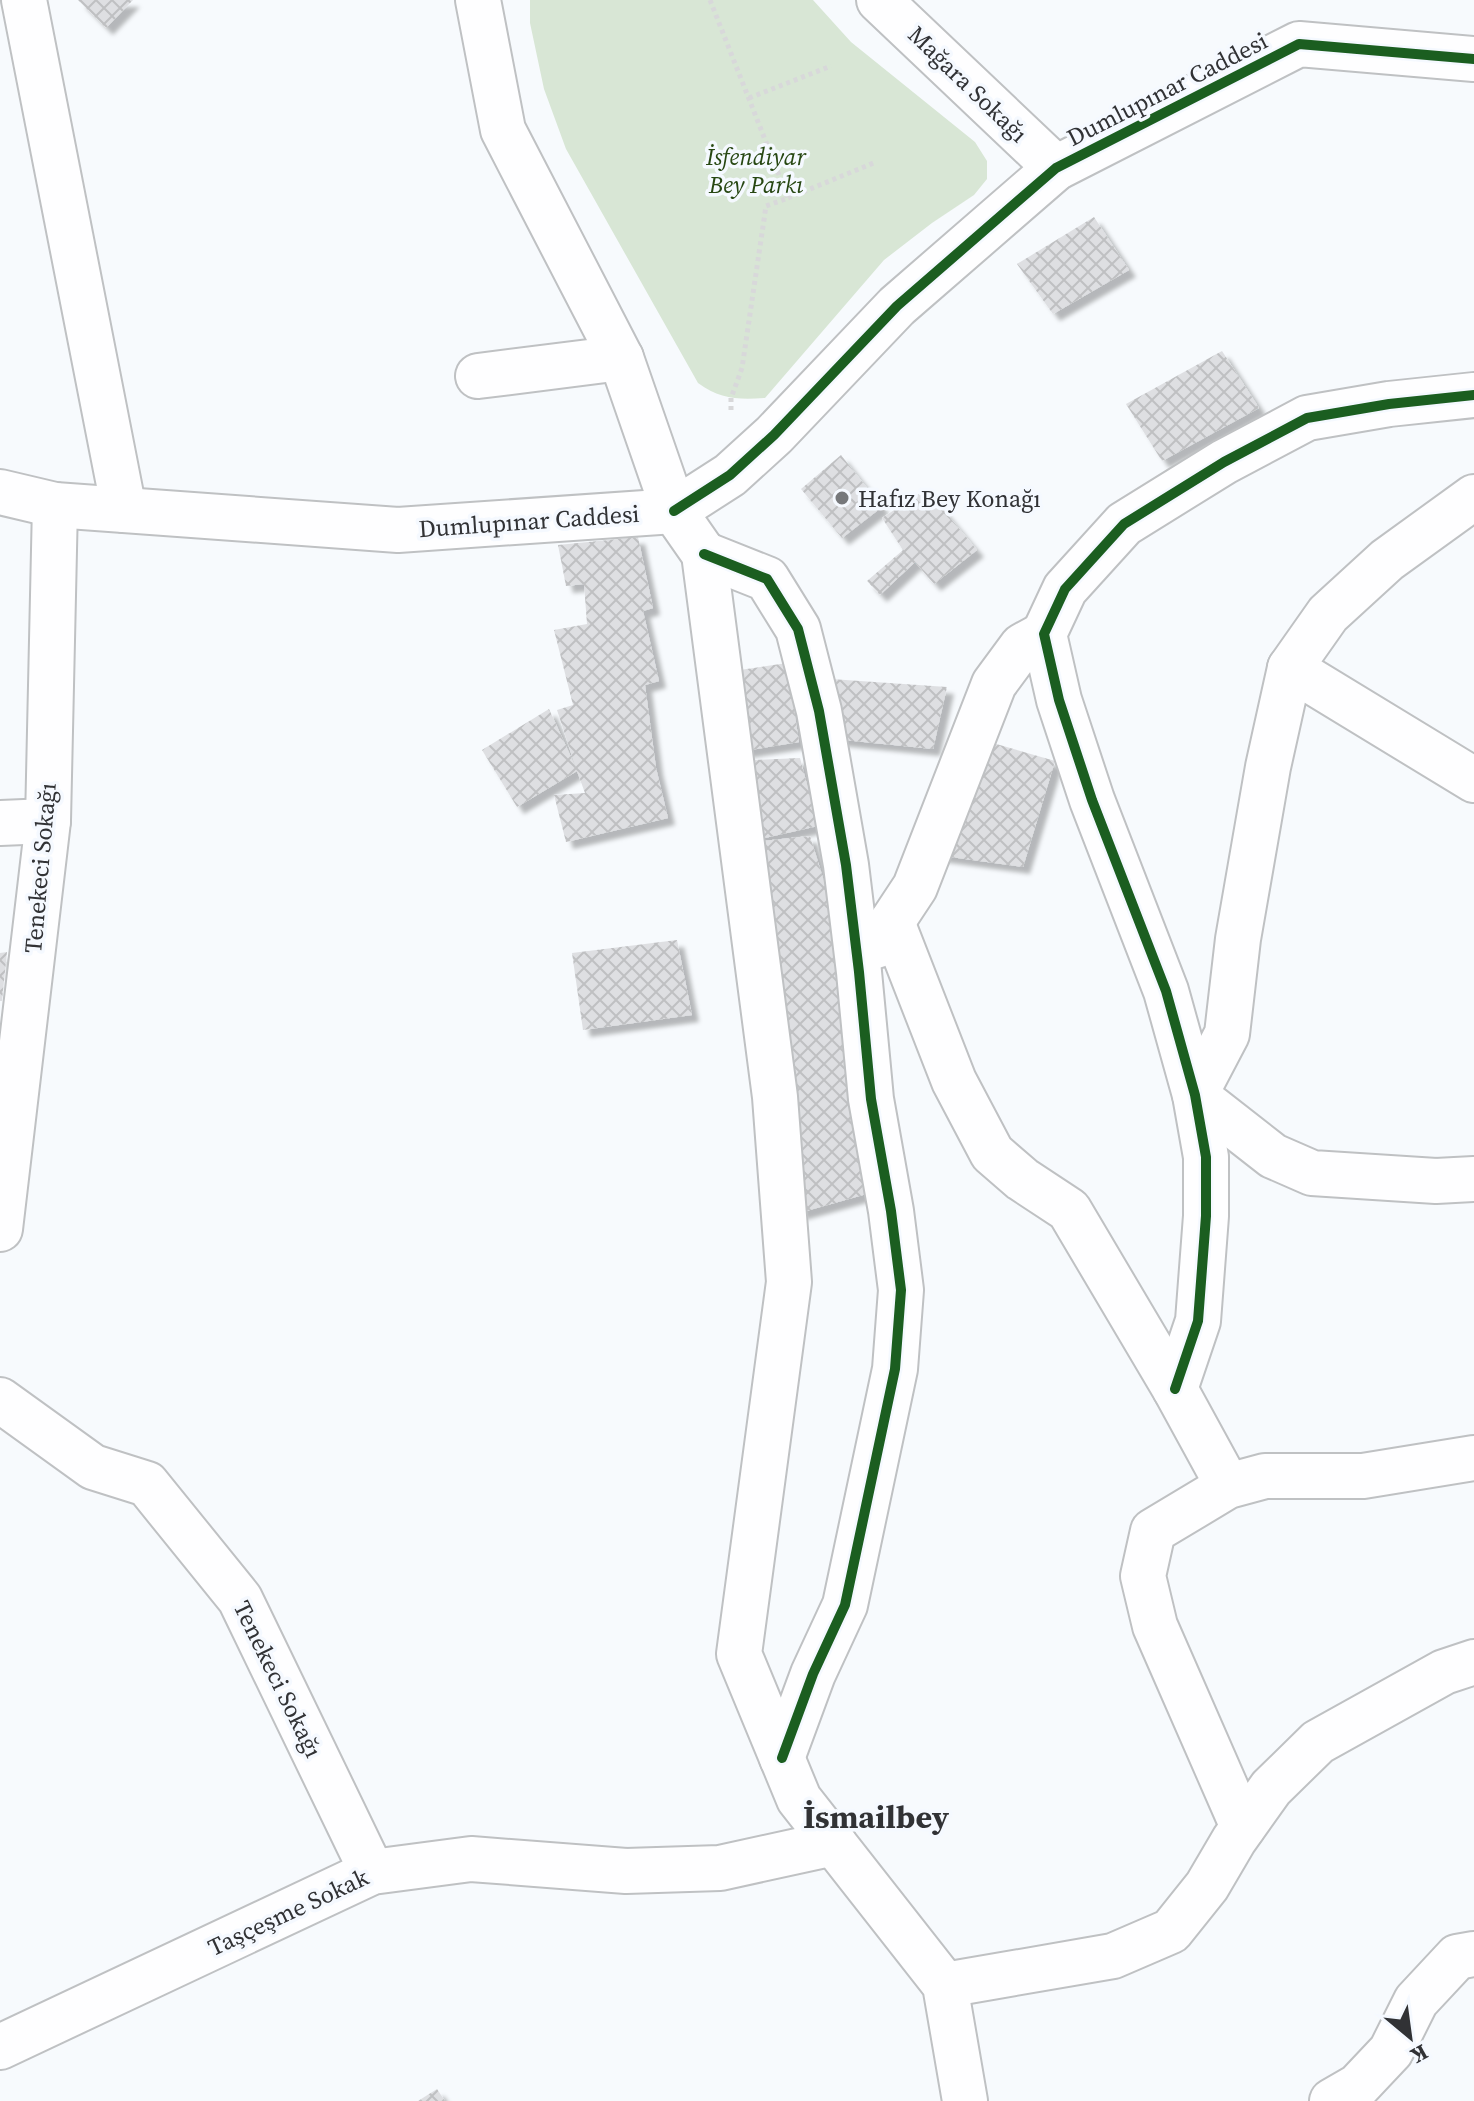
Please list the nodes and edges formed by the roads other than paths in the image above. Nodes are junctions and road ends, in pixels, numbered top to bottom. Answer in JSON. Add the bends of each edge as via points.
{"nodes":[{"id":1,"x":24,"y":0,"type":"edge"},
{"id":2,"x":478,"y":0,"type":"edge"},
{"id":3,"x":879,"y":0,"type":"edge"},
{"id":4,"x":1474,"y":59,"type":"edge"},
{"id":5,"x":1056,"y":168,"type":"junction"},
{"id":6,"x":621,"y":358,"type":"junction"},
{"id":7,"x":478,"y":376,"type":"dead end"},
{"id":8,"x":1474,"y":395,"type":"edge"},
{"id":9,"x":0,"y":492,"type":"edge"},
{"id":10,"x":1474,"y":497,"type":"edge"},
{"id":11,"x":55,"y":505,"type":"junction"},
{"id":12,"x":124,"y":510,"type":"junction"},
{"id":13,"x":674,"y":511,"type":"junction"},
{"id":14,"x":704,"y":554,"type":"junction"},
{"id":15,"x":1044,"y":634,"type":"junction"},
{"id":16,"x":1290,"y":668,"type":"junction"},
{"id":17,"x":1474,"y":780,"type":"edge"},
{"id":18,"x":48,"y":821,"type":"junction"},
{"id":19,"x":0,"y":823,"type":"edge"},
{"id":20,"x":892,"y":922,"type":"junction"},
{"id":21,"x":859,"y":972,"type":"junction"},
{"id":22,"x":1195,"y":1095,"type":"junction"},
{"id":23,"x":1474,"y":1179,"type":"edge"},
{"id":24,"x":0,"y":1229,"type":"edge"},
{"id":25,"x":1175,"y":1389,"type":"junction"},
{"id":26,"x":0,"y":1400,"type":"edge"},
{"id":27,"x":1474,"y":1458,"type":"edge"},
{"id":28,"x":1228,"y":1486,"type":"junction"},
{"id":29,"x":1474,"y":1662,"type":"edge"},
{"id":30,"x":782,"y":1758,"type":"junction"},
{"id":31,"x":1243,"y":1827,"type":"junction"},
{"id":32,"x":834,"y":1843,"type":"junction"},
{"id":33,"x":372,"y":1872,"type":"junction"},
{"id":34,"x":1474,"y":1954,"type":"edge"},
{"id":35,"x":945,"y":1985,"type":"junction"},
{"id":36,"x":0,"y":2047,"type":"edge"},
{"id":37,"x":965,"y":2101,"type":"edge"},
{"id":38,"x":1332,"y":2101,"type":"edge"}],
"edges":[{"from":1,"to":12,"type":"street"},
{"from":2,"to":6,"type":"street","via":[[503,130]]},
{"from":3,"to":5,"type":"street","name":"Mağara Sokağı"},
{"from":4,"to":5,"type":"street","name":"Dumlupınar Caddesi","via":[[1299,44]]},
{"from":5,"to":13,"type":"street","name":"Dumlupınar Caddesi","via":[[897,306],[730,475]]},
{"from":6,"to":7,"type":"street"},
{"from":6,"to":13,"type":"street"},
{"from":8,"to":15,"type":"street","via":[[1307,418],[1224,462],[1124,524],[1065,589]]},
{"from":9,"to":11,"type":"street","name":"Dumlupınar Caddesi"},
{"from":10,"to":16,"type":"street","via":[[1387,560],[1328,614]]},
{"from":11,"to":12,"type":"street","name":"Dumlupınar Caddesi"},
{"from":11,"to":18,"type":"street","name":"Tenekeci Sokağı"},
{"from":12,"to":13,"type":"street","name":"Dumlupınar Caddesi","via":[[398,530]]},
{"from":13,"to":14,"type":"street"},
{"from":14,"to":21,"type":"street","via":[[767,579],[798,629],[819,711]]},
{"from":14,"to":30,"type":"street","via":[[775,1097],[789,1282],[739,1654]]},
{"from":15,"to":20,"type":"street","via":[[1022,646],[994,684],[915,887]]},
{"from":15,"to":22,"type":"street","via":[[1082,771],[1166,991]]},
{"from":16,"to":17,"type":"street"},
{"from":16,"to":22,"type":"street","via":[[1238,939],[1227,1034]]},
{"from":18,"to":19,"type":"street"},
{"from":18,"to":24,"type":"street","name":"Tenekeci Sokağı"},
{"from":20,"to":21,"type":"street"},
{"from":20,"to":25,"type":"street","via":[[954,1081],[992,1153],[1069,1210]]},
{"from":21,"to":30,"type":"street","via":[[871,1099],[901,1290],[895,1369],[845,1605]]},
{"from":22,"to":23,"type":"street","via":[[1273,1156],[1312,1173]]},
{"from":22,"to":25,"type":"street","via":[[1206,1157],[1203,1272],[1198,1321]]},
{"from":25,"to":28,"type":"street"},
{"from":26,"to":33,"type":"street","name":"Tenekeci Sokağı","via":[[93,1467],[147,1484],[240,1599]]},
{"from":27,"to":28,"type":"street","via":[[1363,1476],[1265,1476]]},
{"from":28,"to":31,"type":"street","via":[[1153,1531],[1143,1576],[1155,1626]]},
{"from":29,"to":31,"type":"street","via":[[1444,1672],[1318,1742],[1271,1788]]},
{"from":30,"to":32,"type":"street","via":[[799,1799]]},
{"from":31,"to":35,"type":"street","via":[[1171,1931],[1113,1956]]},
{"from":32,"to":33,"type":"street","name":"Taşçeşme Sokak","via":[[720,1868],[626,1871],[471,1859]]},
{"from":32,"to":35,"type":"street"},
{"from":33,"to":36,"type":"street","name":"Taşçeşme Sokak"},
{"from":34,"to":38,"type":"street","via":[[1457,1957],[1416,2001],[1391,2051],[1358,2086]]},
{"from":35,"to":37,"type":"street"}]}
